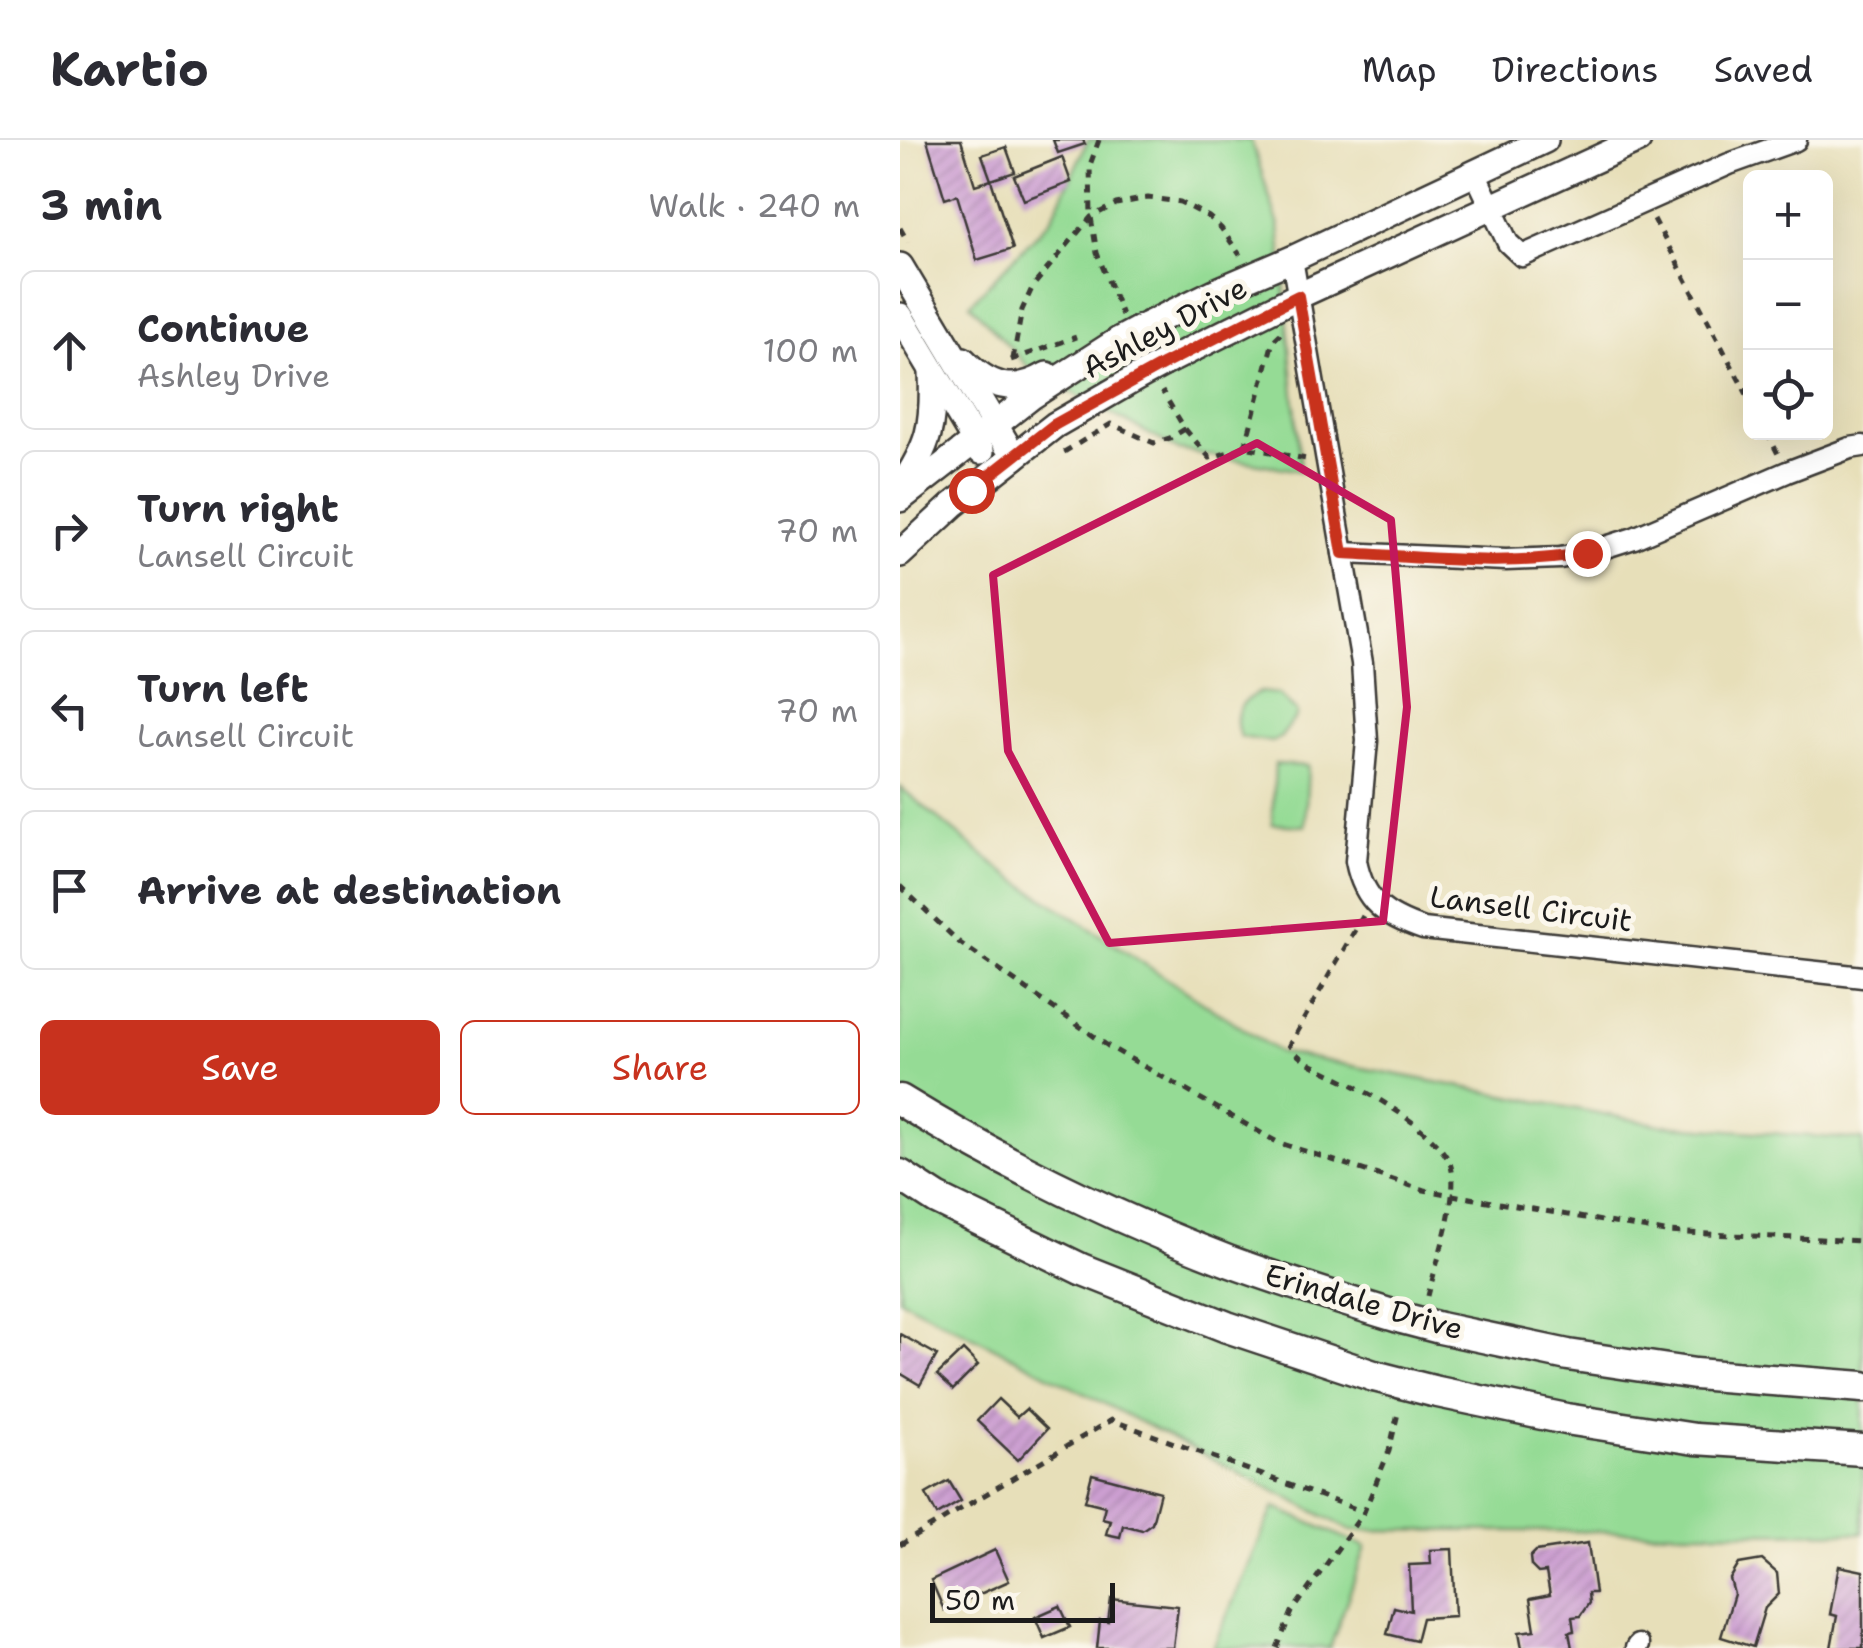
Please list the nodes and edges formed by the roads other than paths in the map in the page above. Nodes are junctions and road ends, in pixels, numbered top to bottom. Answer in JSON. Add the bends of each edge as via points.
{"nodes":[{"id":1,"x":1546,"y":140,"type":"edge"},
{"id":2,"x":1638,"y":140,"type":"edge"},
{"id":3,"x":1796,"y":140,"type":"edge"},
{"id":4,"x":1474,"y":173,"type":"junction"},
{"id":5,"x":1490,"y":206,"type":"junction"},
{"id":6,"x":1292,"y":258,"type":"junction"},
{"id":7,"x":900,"y":266,"type":"edge"},
{"id":8,"x":1300,"y":304,"type":"junction"},
{"id":9,"x":900,"y":316,"type":"edge"},
{"id":10,"x":946,"y":342,"type":"junction"},
{"id":11,"x":1091,"y":360,"type":"junction"},
{"id":12,"x":932,"y":370,"type":"junction"},
{"id":13,"x":984,"y":433,"type":"junction"},
{"id":14,"x":1863,"y":446,"type":"edge"},
{"id":15,"x":1003,"y":465,"type":"junction"},
{"id":16,"x":900,"y":489,"type":"edge"},
{"id":17,"x":900,"y":499,"type":"edge"},
{"id":18,"x":1343,"y":553,"type":"junction"},
{"id":19,"x":900,"y":554,"type":"edge"},
{"id":20,"x":1863,"y":977,"type":"edge"},
{"id":21,"x":900,"y":1100,"type":"edge"},
{"id":22,"x":900,"y":1175,"type":"edge"},
{"id":23,"x":1863,"y":1387,"type":"edge"},
{"id":24,"x":1863,"y":1450,"type":"edge"}],
"edges":[{"from":1,"to":4,"type":"street","name":"Ashley Drive"},
{"from":2,"to":5,"type":"street","name":"Ashley Drive"},
{"from":3,"to":5,"type":"street","via":[[1522,256]]},
{"from":4,"to":5,"type":"street"},
{"from":4,"to":6,"type":"street","name":"Ashley Drive"},
{"from":5,"to":8,"type":"street","name":"Ashley Drive"},
{"from":6,"to":8,"type":"street"},
{"from":6,"to":11,"type":"street","name":"Ashley Drive","bridge":true,"via":[[1145,326]]},
{"from":7,"to":10,"type":"street"},
{"from":8,"to":15,"type":"street","name":"Ashley Drive","bridge":true,"via":[[1138,377],[1054,425]]},
{"from":8,"to":18,"type":"street"},
{"from":9,"to":12,"type":"street"},
{"from":10,"to":11,"type":"street","via":[[979,377],[999,386],[1034,382]]},
{"from":10,"to":13,"type":"street"},
{"from":11,"to":13,"type":"street","name":"Ashley Drive"},
{"from":12,"to":13,"type":"street"},
{"from":12,"to":16,"type":"street","via":[[928,440]]},
{"from":13,"to":15,"type":"street"},
{"from":13,"to":17,"type":"street","name":"Ashley Drive"},
{"from":14,"to":18,"type":"street","via":[[1587,553],[1506,560]]},
{"from":15,"to":19,"type":"street","name":"Ashley Drive"},
{"from":18,"to":20,"type":"street","name":"Lansell Circuit","via":[[1368,740],[1356,861],[1372,900],[1394,919],[1422,929]]},
{"from":21,"to":23,"type":"main road","name":"Erindale Drive","bridge":true,"via":[[967,1142],[1150,1230],[1402,1318],[1568,1355],[1695,1374]]},
{"from":22,"to":24,"type":"main road","bridge":true,"via":[[1081,1269],[1227,1328],[1418,1392],[1695,1438]]}]}
